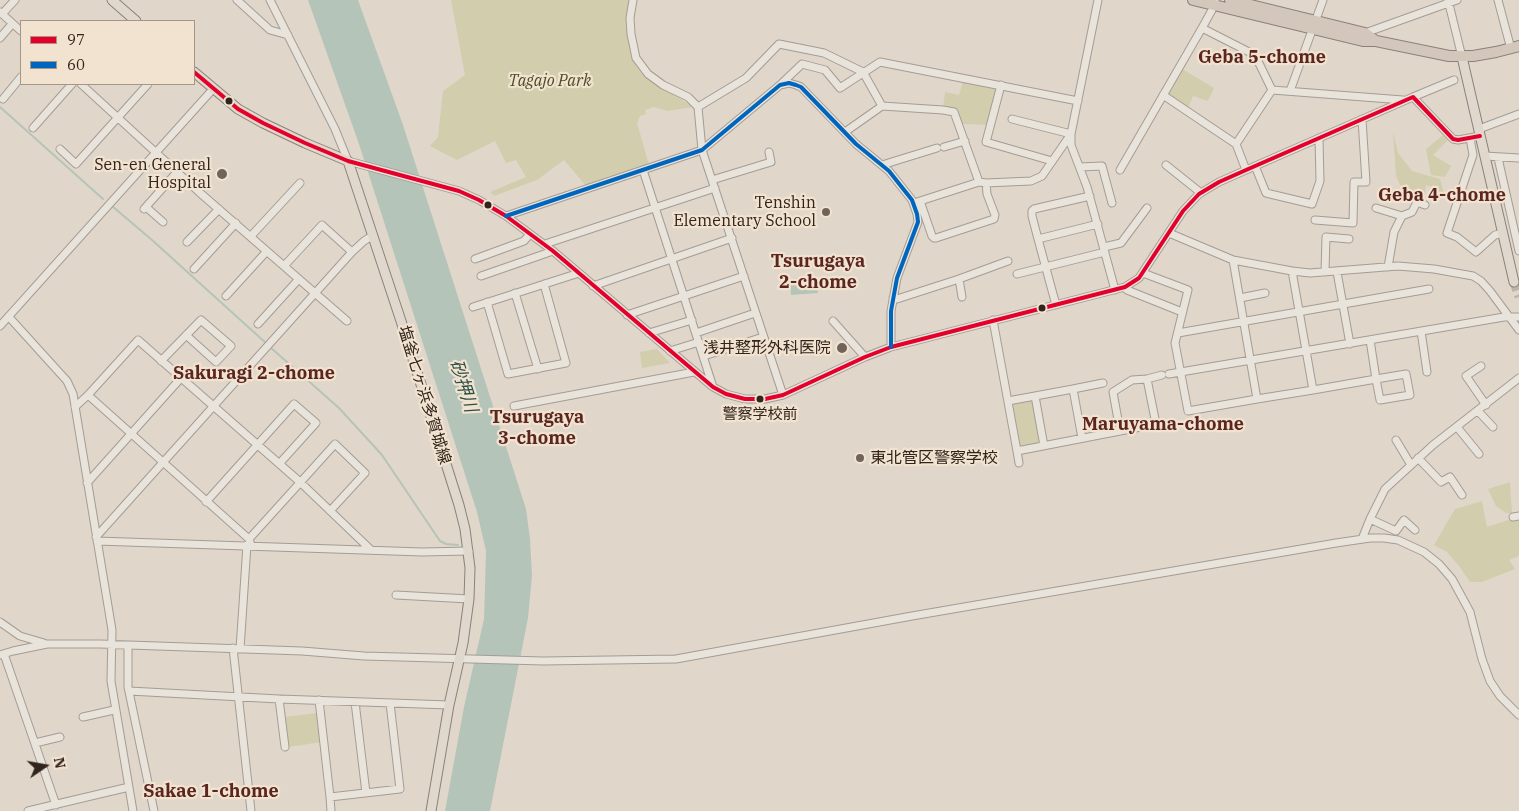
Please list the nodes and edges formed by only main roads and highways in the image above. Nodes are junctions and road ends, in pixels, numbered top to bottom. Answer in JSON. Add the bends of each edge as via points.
{"nodes":[{"id":1,"x":112,"y":0,"type":"edge"},
{"id":2,"x":1193,"y":0,"type":"edge"},
{"id":3,"x":1230,"y":0,"type":"edge"},
{"id":4,"x":1215,"y":3,"type":"edge"},
{"id":5,"x":135,"y":20,"type":"edge"},
{"id":6,"x":1315,"y":25,"type":"junction"},
{"id":7,"x":1515,"y":47,"type":"edge"},
{"id":8,"x":1462,"y":57,"type":"junction"},
{"id":9,"x":195,"y":73,"type":"edge"},
{"id":10,"x":1514,"y":282,"type":"dead end"},
{"id":11,"x":430,"y":811,"type":"edge"}],
"edges":[{"from":1,"to":5,"type":"main road"},
{"from":2,"to":4,"type":"highway"},
{"from":3,"to":6,"type":"highway"},
{"from":4,"to":6,"type":"highway"},
{"from":6,"to":8,"type":"highway","via":[[1418,51]]},
{"from":7,"to":8,"type":"highway"},
{"from":8,"to":10,"type":"main road"},
{"from":9,"to":11,"type":"main road","name":"塩釜七ヶ浜多賀城線","via":[[238,109],[263,124],[348,161],[459,505],[469,551],[470,585],[464,658],[449,705]]}]}
